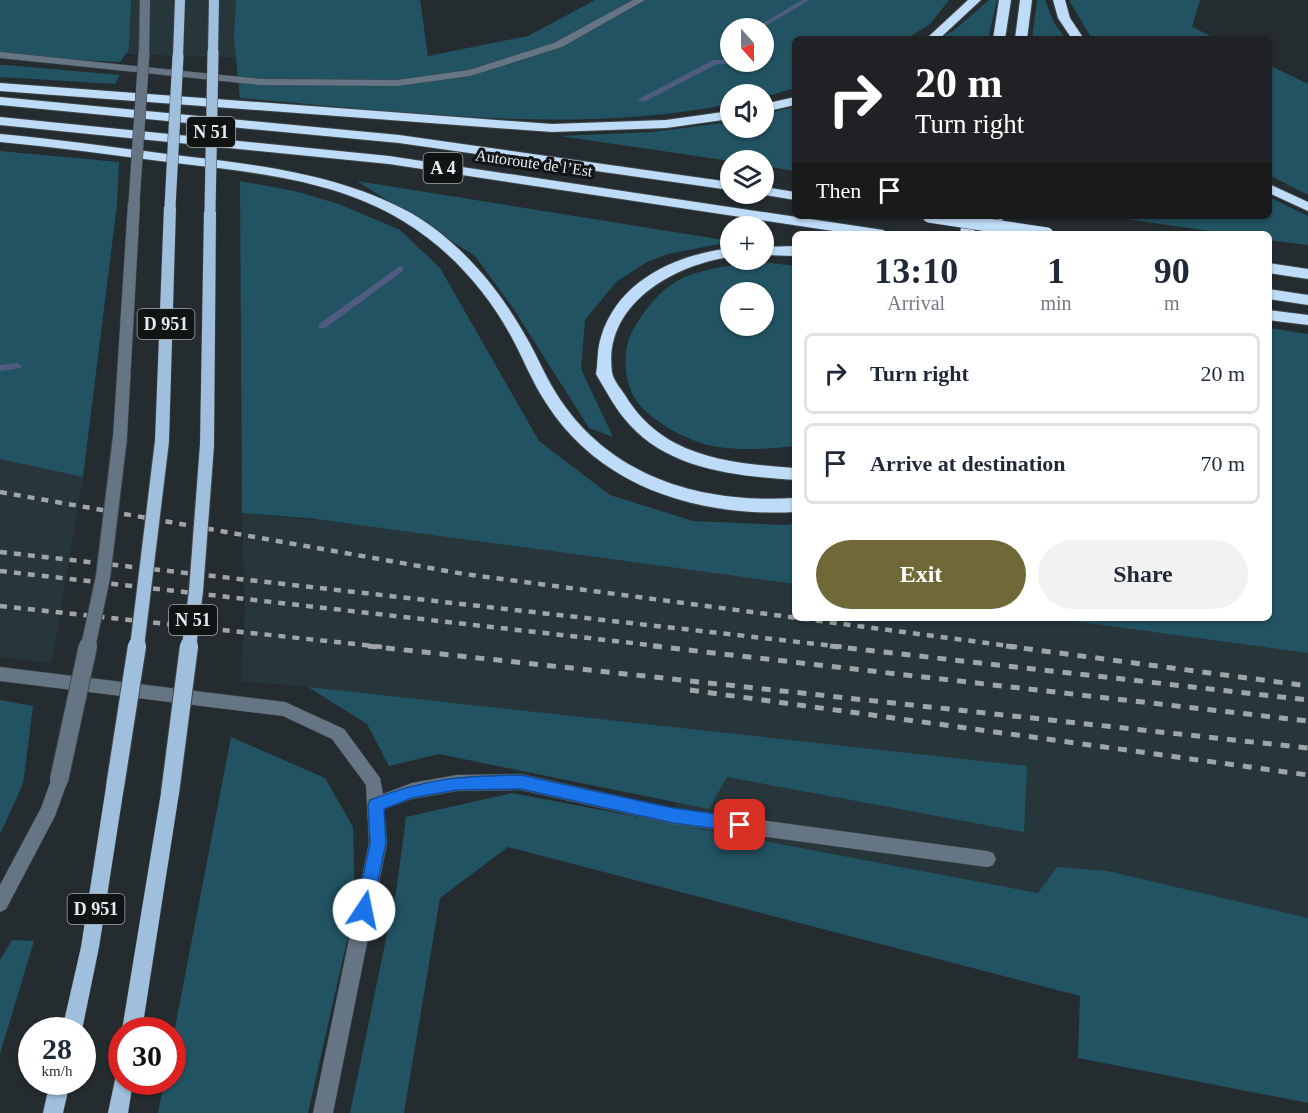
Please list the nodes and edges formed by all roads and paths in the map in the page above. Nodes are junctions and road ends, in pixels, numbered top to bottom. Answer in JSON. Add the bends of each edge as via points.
{"nodes":[{"id":1,"x":145,"y":0,"type":"edge"},
{"id":2,"x":180,"y":0,"type":"edge"},
{"id":3,"x":214,"y":0,"type":"edge"},
{"id":4,"x":640,"y":0,"type":"edge"},
{"id":5,"x":975,"y":0,"type":"edge"},
{"id":6,"x":1005,"y":0,"type":"edge"},
{"id":7,"x":1026,"y":0,"type":"edge"},
{"id":8,"x":1059,"y":0,"type":"edge"},
{"id":9,"x":935,"y":36,"type":"edge"},
{"id":10,"x":999,"y":36,"type":"edge"},
{"id":11,"x":1021,"y":36,"type":"edge"},
{"id":12,"x":1076,"y":36,"type":"edge"},
{"id":13,"x":0,"y":56,"type":"edge"},
{"id":14,"x":0,"y":87,"type":"edge"},
{"id":15,"x":0,"y":101,"type":"edge"},
{"id":16,"x":792,"y":102,"type":"edge"},
{"id":17,"x":774,"y":106,"type":"edge"},
{"id":18,"x":720,"y":116,"type":"edge"},
{"id":19,"x":0,"y":122,"type":"edge"},
{"id":20,"x":0,"y":138,"type":"edge"},
{"id":21,"x":720,"y":185,"type":"edge"},
{"id":22,"x":1272,"y":189,"type":"edge"},
{"id":23,"x":774,"y":193,"type":"edge"},
{"id":24,"x":792,"y":196,"type":"edge"},
{"id":25,"x":1308,"y":207,"type":"edge"},
{"id":26,"x":949,"y":219,"type":"edge"},
{"id":27,"x":863,"y":231,"type":"edge"},
{"id":28,"x":1027,"y":231,"type":"edge"},
{"id":29,"x":774,"y":251,"type":"edge"},
{"id":30,"x":792,"y":251,"type":"edge"},
{"id":31,"x":720,"y":254,"type":"edge"},
{"id":32,"x":1272,"y":268,"type":"edge"},
{"id":33,"x":1308,"y":274,"type":"edge"},
{"id":34,"x":1272,"y":294,"type":"edge"},
{"id":35,"x":1308,"y":300,"type":"edge"},
{"id":36,"x":1272,"y":315,"type":"edge"},
{"id":37,"x":1308,"y":320,"type":"edge"},
{"id":38,"x":792,"y":474,"type":"edge"},
{"id":39,"x":792,"y":505,"type":"edge"},
{"id":40,"x":0,"y":674,"type":"edge"},
{"id":41,"x":375,"y":805,"type":"junction"},
{"id":42,"x":987,"y":859,"type":"dead end"},
{"id":43,"x":0,"y":903,"type":"edge"},
{"id":44,"x":75,"y":1017,"type":"edge"},
{"id":45,"x":134,"y":1017,"type":"edge"},
{"id":46,"x":57,"y":1095,"type":"edge"},
{"id":47,"x":121,"y":1095,"type":"edge"},
{"id":48,"x":53,"y":1113,"type":"edge"},
{"id":49,"x":118,"y":1113,"type":"edge"},
{"id":50,"x":323,"y":1113,"type":"edge"}],
"edges":[{"from":1,"to":43,"type":"street","bridge":true,"via":[[120,437],[103,577],[59,780],[49,810]]},
{"from":2,"to":44,"type":"main road","number":"D 951","bridge":true,"via":[[162,441],[131,697]]},
{"from":3,"to":45,"type":"main road","number":"N 51","bridge":true,"via":[[207,445],[196,591],[170,793]]},
{"from":4,"to":13,"type":"street","via":[[558,45],[470,73],[397,83],[260,82]]},
{"from":5,"to":9,"type":"highway"},
{"from":6,"to":10,"type":"highway"},
{"from":7,"to":11,"type":"highway"},
{"from":8,"to":12,"type":"highway","via":[[1064,18]]},
{"from":14,"to":18,"type":"highway","via":[[533,127],[635,126]]},
{"from":15,"to":21,"type":"highway","name":"Autoroute de l’Est","number":"A 4","via":[[399,139]]},
{"from":16,"to":17,"type":"highway"},
{"from":19,"to":27,"type":"highway","name":"Autoroute de l’Est","number":"A 4","via":[[389,160]]},
{"from":20,"to":39,"type":"highway","via":[[268,171],[366,197],[435,237],[479,278],[513,327],[556,406],[586,442],[629,474],[696,501],[767,508]]},
{"from":22,"to":25,"type":"highway"},
{"from":23,"to":24,"type":"highway"},
{"from":26,"to":28,"type":"highway","bridge":true},
{"from":29,"to":30,"type":"highway"},
{"from":31,"to":38,"type":"highway","via":[[664,272],[630,296],[609,333],[604,374],[635,421],[675,453],[743,471]]},
{"from":32,"to":33,"type":"highway"},
{"from":34,"to":35,"type":"highway"},
{"from":36,"to":37,"type":"highway"},
{"from":40,"to":41,"type":"street","via":[[285,709],[338,734],[374,783]]},
{"from":41,"to":42,"type":"street","via":[[412,791],[457,783],[521,782],[673,816]]},
{"from":41,"to":50,"type":"street","via":[[378,843]]},
{"from":46,"to":48,"type":"main road"},
{"from":47,"to":49,"type":"main road"}]}
